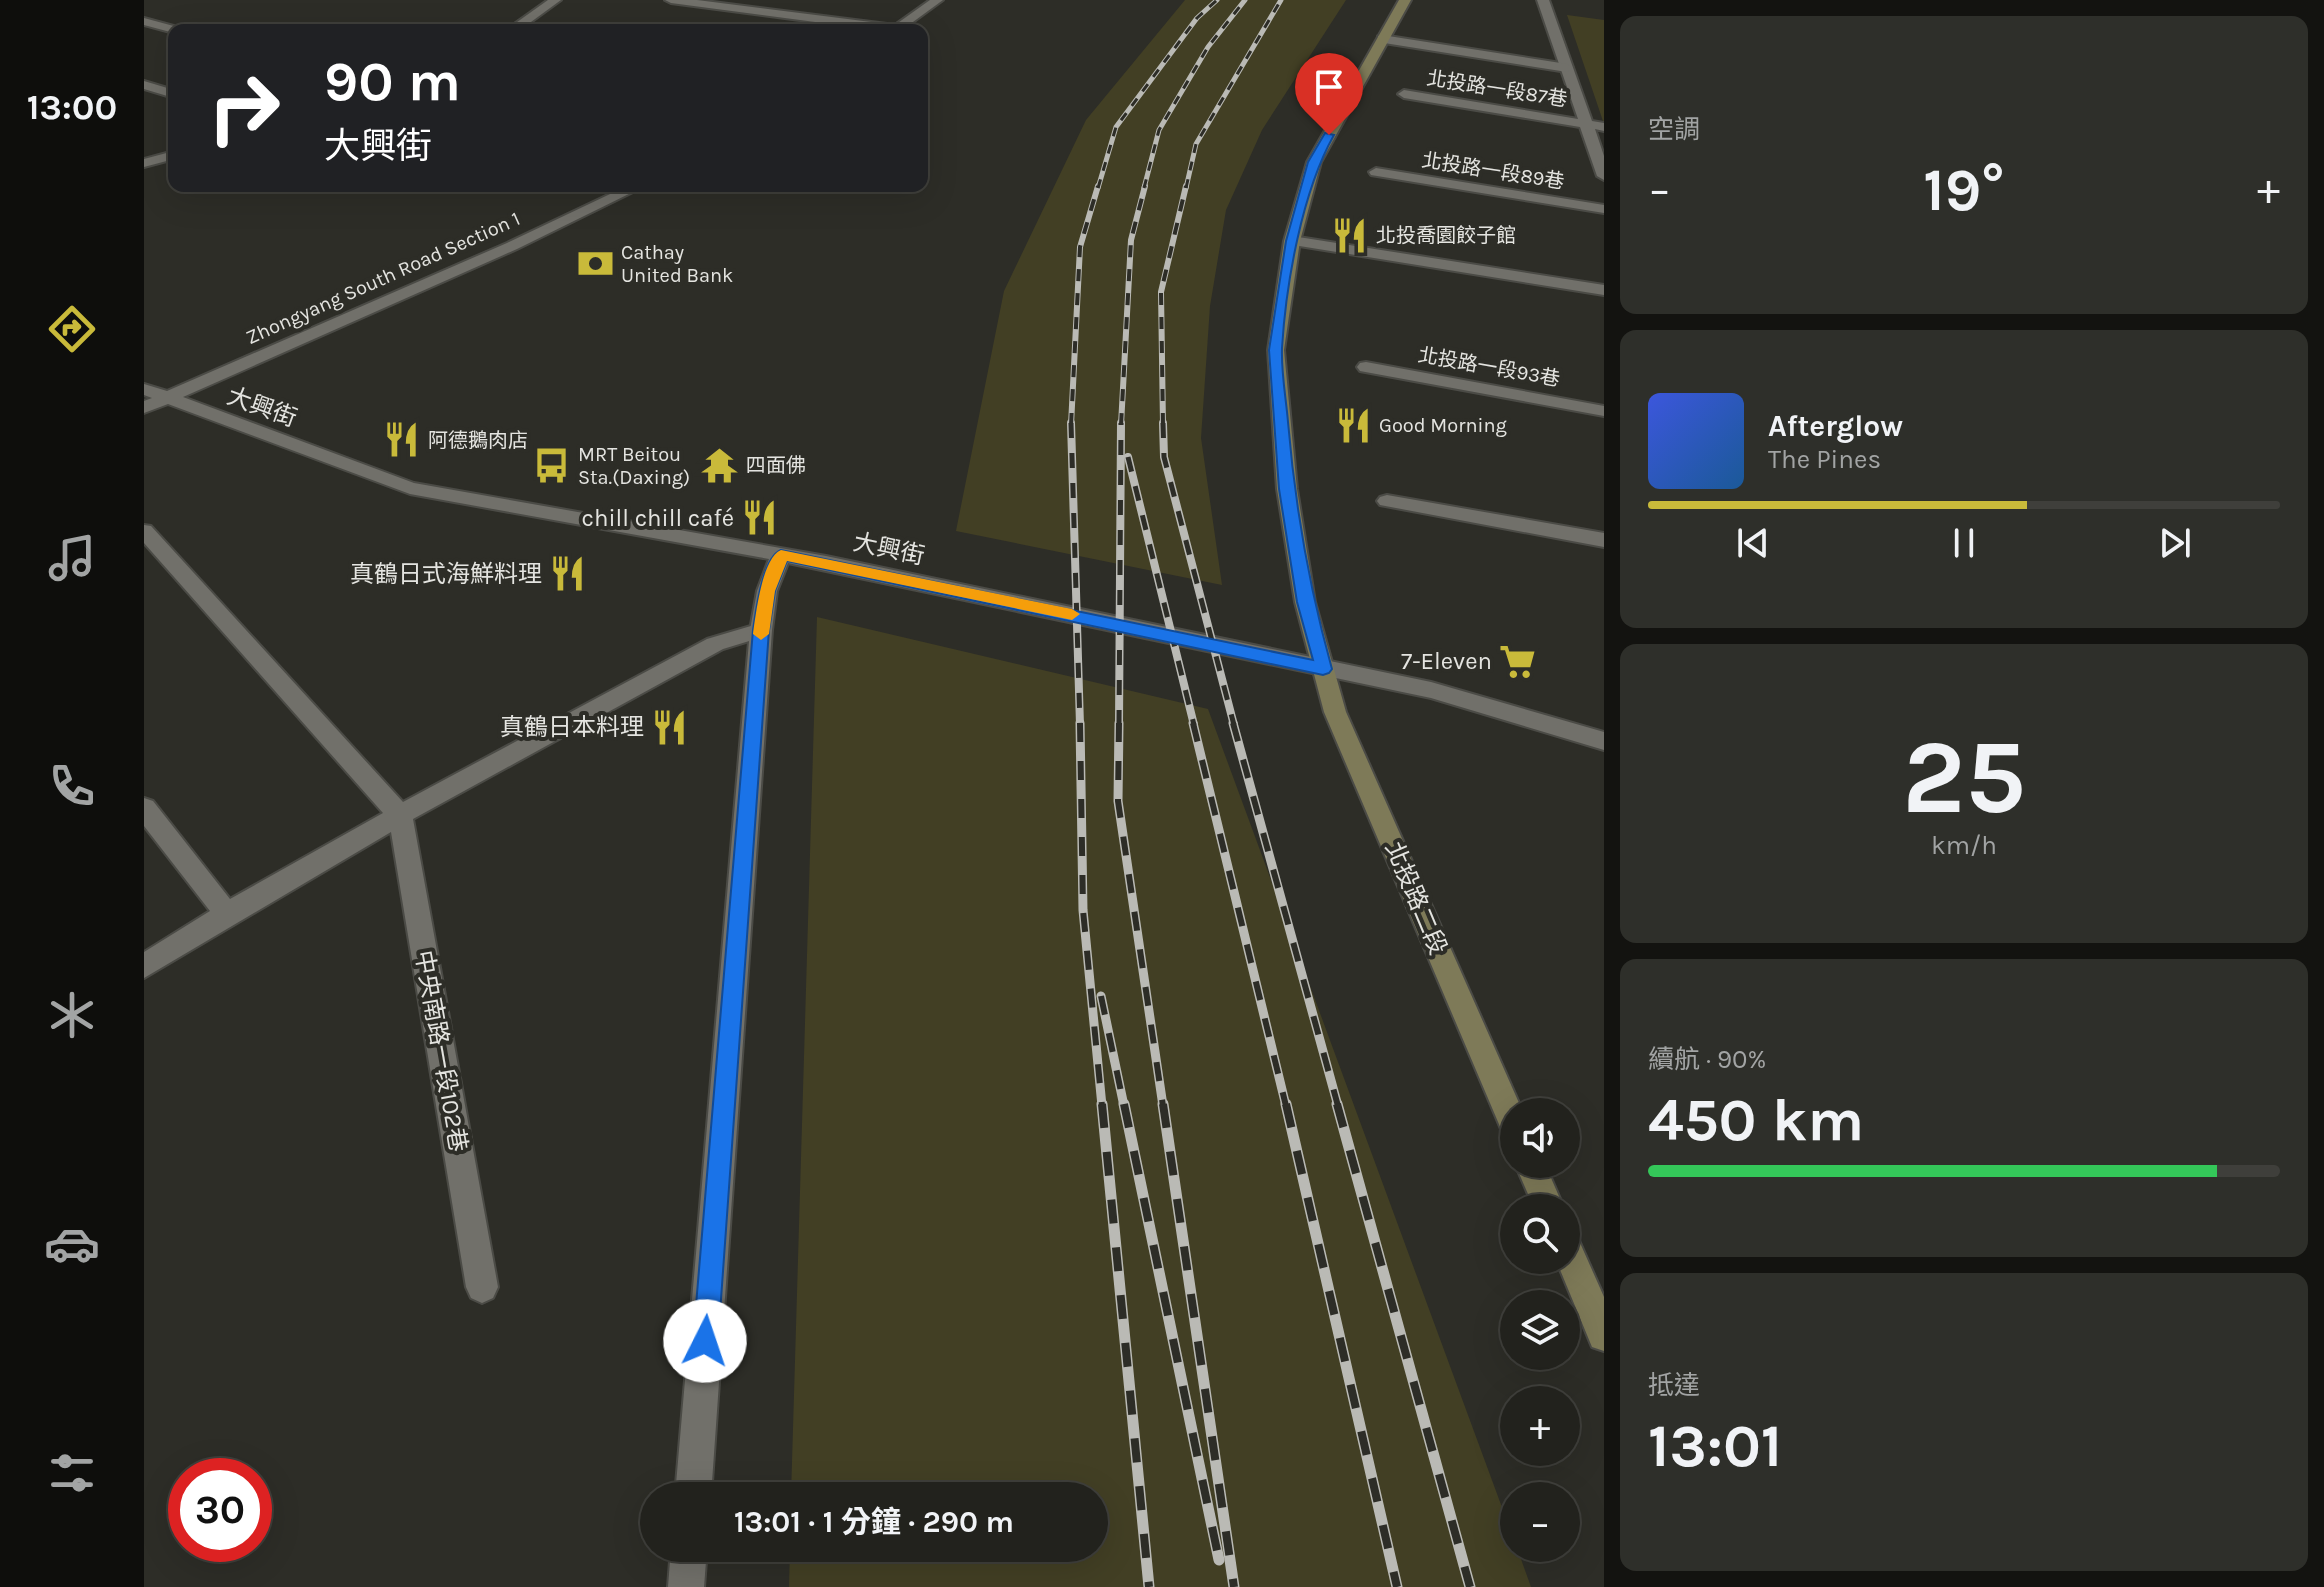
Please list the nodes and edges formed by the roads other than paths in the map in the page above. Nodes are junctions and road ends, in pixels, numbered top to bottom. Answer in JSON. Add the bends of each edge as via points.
{"nodes":[{"id":1,"x":555,"y":0,"type":"edge"},
{"id":2,"x":671,"y":0,"type":"edge"},
{"id":3,"x":937,"y":0,"type":"edge"},
{"id":4,"x":1405,"y":0,"type":"edge"},
{"id":5,"x":1543,"y":0,"type":"edge"},
{"id":6,"x":144,"y":21,"type":"edge"},
{"id":7,"x":521,"y":24,"type":"edge"},
{"id":8,"x":849,"y":24,"type":"edge"},
{"id":9,"x":903,"y":24,"type":"edge"},
{"id":10,"x":168,"y":28,"type":"edge"},
{"id":11,"x":1382,"y":39,"type":"junction"},
{"id":12,"x":1567,"y":68,"type":"junction"},
{"id":13,"x":144,"y":85,"type":"edge"},
{"id":14,"x":168,"y":92,"type":"edge"},
{"id":15,"x":1404,"y":94,"type":"dead end"},
{"id":16,"x":1584,"y":123,"type":"junction"},
{"id":17,"x":1604,"y":127,"type":"edge"},
{"id":18,"x":168,"y":157,"type":"edge"},
{"id":19,"x":144,"y":163,"type":"edge"},
{"id":20,"x":1376,"y":172,"type":"dead end"},
{"id":21,"x":1604,"y":176,"type":"edge"},
{"id":22,"x":625,"y":192,"type":"edge"},
{"id":23,"x":1604,"y":209,"type":"edge"},
{"id":24,"x":1292,"y":241,"type":"junction"},
{"id":25,"x":1604,"y":290,"type":"edge"},
{"id":26,"x":1366,"y":367,"type":"dead end"},
{"id":27,"x":144,"y":389,"type":"edge"},
{"id":28,"x":168,"y":398,"type":"junction"},
{"id":29,"x":144,"y":408,"type":"edge"},
{"id":30,"x":1604,"y":411,"type":"edge"},
{"id":31,"x":1387,"y":501,"type":"dead end"},
{"id":32,"x":144,"y":531,"type":"edge"},
{"id":33,"x":1604,"y":540,"type":"edge"},
{"id":34,"x":781,"y":555,"type":"junction"},
{"id":35,"x":761,"y":630,"type":"junction"},
{"id":36,"x":1323,"y":669,"type":"junction"},
{"id":37,"x":1604,"y":741,"type":"edge"},
{"id":38,"x":144,"y":808,"type":"edge"},
{"id":39,"x":400,"y":815,"type":"junction"},
{"id":40,"x":227,"y":914,"type":"junction"},
{"id":41,"x":144,"y":966,"type":"edge"},
{"id":42,"x":1502,"y":1098,"type":"edge"},
{"id":43,"x":1578,"y":1274,"type":"edge"},
{"id":44,"x":482,"y":1287,"type":"dead end"},
{"id":45,"x":1604,"y":1335,"type":"edge"},
{"id":46,"x":694,"y":1482,"type":"edge"},
{"id":47,"x":688,"y":1562,"type":"edge"},
{"id":48,"x":686,"y":1587,"type":"edge"}],
"edges":[{"from":1,"to":7,"type":"street"},
{"from":2,"to":8,"type":"street"},
{"from":3,"to":9,"type":"street"},
{"from":4,"to":11,"type":"street","name":"北投路二段"},
{"from":5,"to":12,"type":"street"},
{"from":6,"to":10,"type":"street"},
{"from":11,"to":12,"type":"street"},
{"from":11,"to":24,"type":"street","name":"北投路二段","via":[[1314,162]]},
{"from":12,"to":16,"type":"street"},
{"from":13,"to":14,"type":"street"},
{"from":15,"to":16,"type":"street","name":"北投路一段87巷"},
{"from":16,"to":17,"type":"street","name":"北投路一段87巷"},
{"from":16,"to":21,"type":"street"},
{"from":18,"to":19,"type":"street"},
{"from":20,"to":23,"type":"street","name":"北投路一段89巷"},
{"from":22,"to":28,"type":"street","name":"Zhongyang South Road Section 1"},
{"from":24,"to":25,"type":"street"},
{"from":24,"to":36,"type":"street","name":"北投路二段","via":[[1276,350],[1287,489],[1305,602]]},
{"from":26,"to":30,"type":"street","name":"北投路一段93巷"},
{"from":27,"to":28,"type":"street","name":"大興街"},
{"from":28,"to":29,"type":"street","name":"Zhongyang South Road Section 1"},
{"from":28,"to":34,"type":"street","name":"大興街","via":[[410,488]]},
{"from":31,"to":33,"type":"street"},
{"from":32,"to":39,"type":"street"},
{"from":34,"to":35,"type":"street","via":[[767,591]]},
{"from":34,"to":36,"type":"street","name":"大興街"},
{"from":35,"to":39,"type":"street","via":[[715,644]]},
{"from":35,"to":46,"type":"street"},
{"from":36,"to":37,"type":"street","name":"大興街","via":[[1431,690]]},
{"from":36,"to":42,"type":"street","name":"北投路二段","via":[[1335,712]]},
{"from":38,"to":40,"type":"street"},
{"from":39,"to":40,"type":"street"},
{"from":39,"to":44,"type":"street","name":"中央南路一段102巷"},
{"from":40,"to":41,"type":"street"},
{"from":43,"to":45,"type":"street"},
{"from":47,"to":48,"type":"street"}]}
